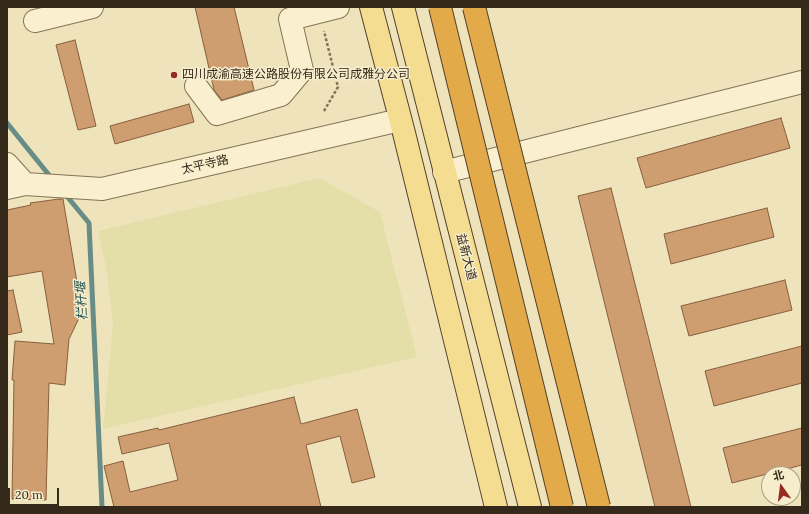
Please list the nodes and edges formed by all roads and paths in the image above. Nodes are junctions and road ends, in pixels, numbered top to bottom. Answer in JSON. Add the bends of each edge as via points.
{"nodes":[{"id":1,"x":92,"y":7,"type":"edge"},
{"id":2,"x":338,"y":7,"type":"edge"},
{"id":3,"x":371,"y":7,"type":"edge"},
{"id":4,"x":403,"y":7,"type":"edge"},
{"id":5,"x":440,"y":7,"type":"edge"},
{"id":6,"x":474,"y":7,"type":"edge"},
{"id":7,"x":288,"y":13,"type":"edge"},
{"id":8,"x":35,"y":21,"type":"dead end"},
{"id":9,"x":324,"y":31,"type":"dead end"},
{"id":10,"x":802,"y":82,"type":"edge"},
{"id":11,"x":196,"y":86,"type":"dead end"},
{"id":12,"x":324,"y":111,"type":"dead end"},
{"id":13,"x":400,"y":120,"type":"junction"},
{"id":14,"x":7,"y":164,"type":"edge"},
{"id":15,"x":444,"y":172,"type":"junction"},
{"id":16,"x":26,"y":186,"type":"edge"},
{"id":17,"x":496,"y":507,"type":"edge"},
{"id":18,"x":530,"y":507,"type":"edge"},
{"id":19,"x":562,"y":507,"type":"edge"},
{"id":20,"x":599,"y":507,"type":"edge"}],
"edges":[{"from":1,"to":8,"type":"street"},
{"from":2,"to":7,"type":"street"},
{"from":3,"to":13,"type":"main road"},
{"from":4,"to":15,"type":"main road","name":"益新大道"},
{"from":5,"to":19,"type":"highway","bridge":true},
{"from":6,"to":20,"type":"highway","bridge":true},
{"from":7,"to":11,"type":"street","via":[[302,70],[281,95],[218,114]]},
{"from":9,"to":12,"type":"path","via":[[338,86]]},
{"from":10,"to":15,"type":"street"},
{"from":13,"to":16,"type":"street","name":"太平寺路","via":[[102,189]]},
{"from":13,"to":17,"type":"main road"},
{"from":14,"to":16,"type":"street"},
{"from":15,"to":18,"type":"main road","name":"益新大道"}]}
